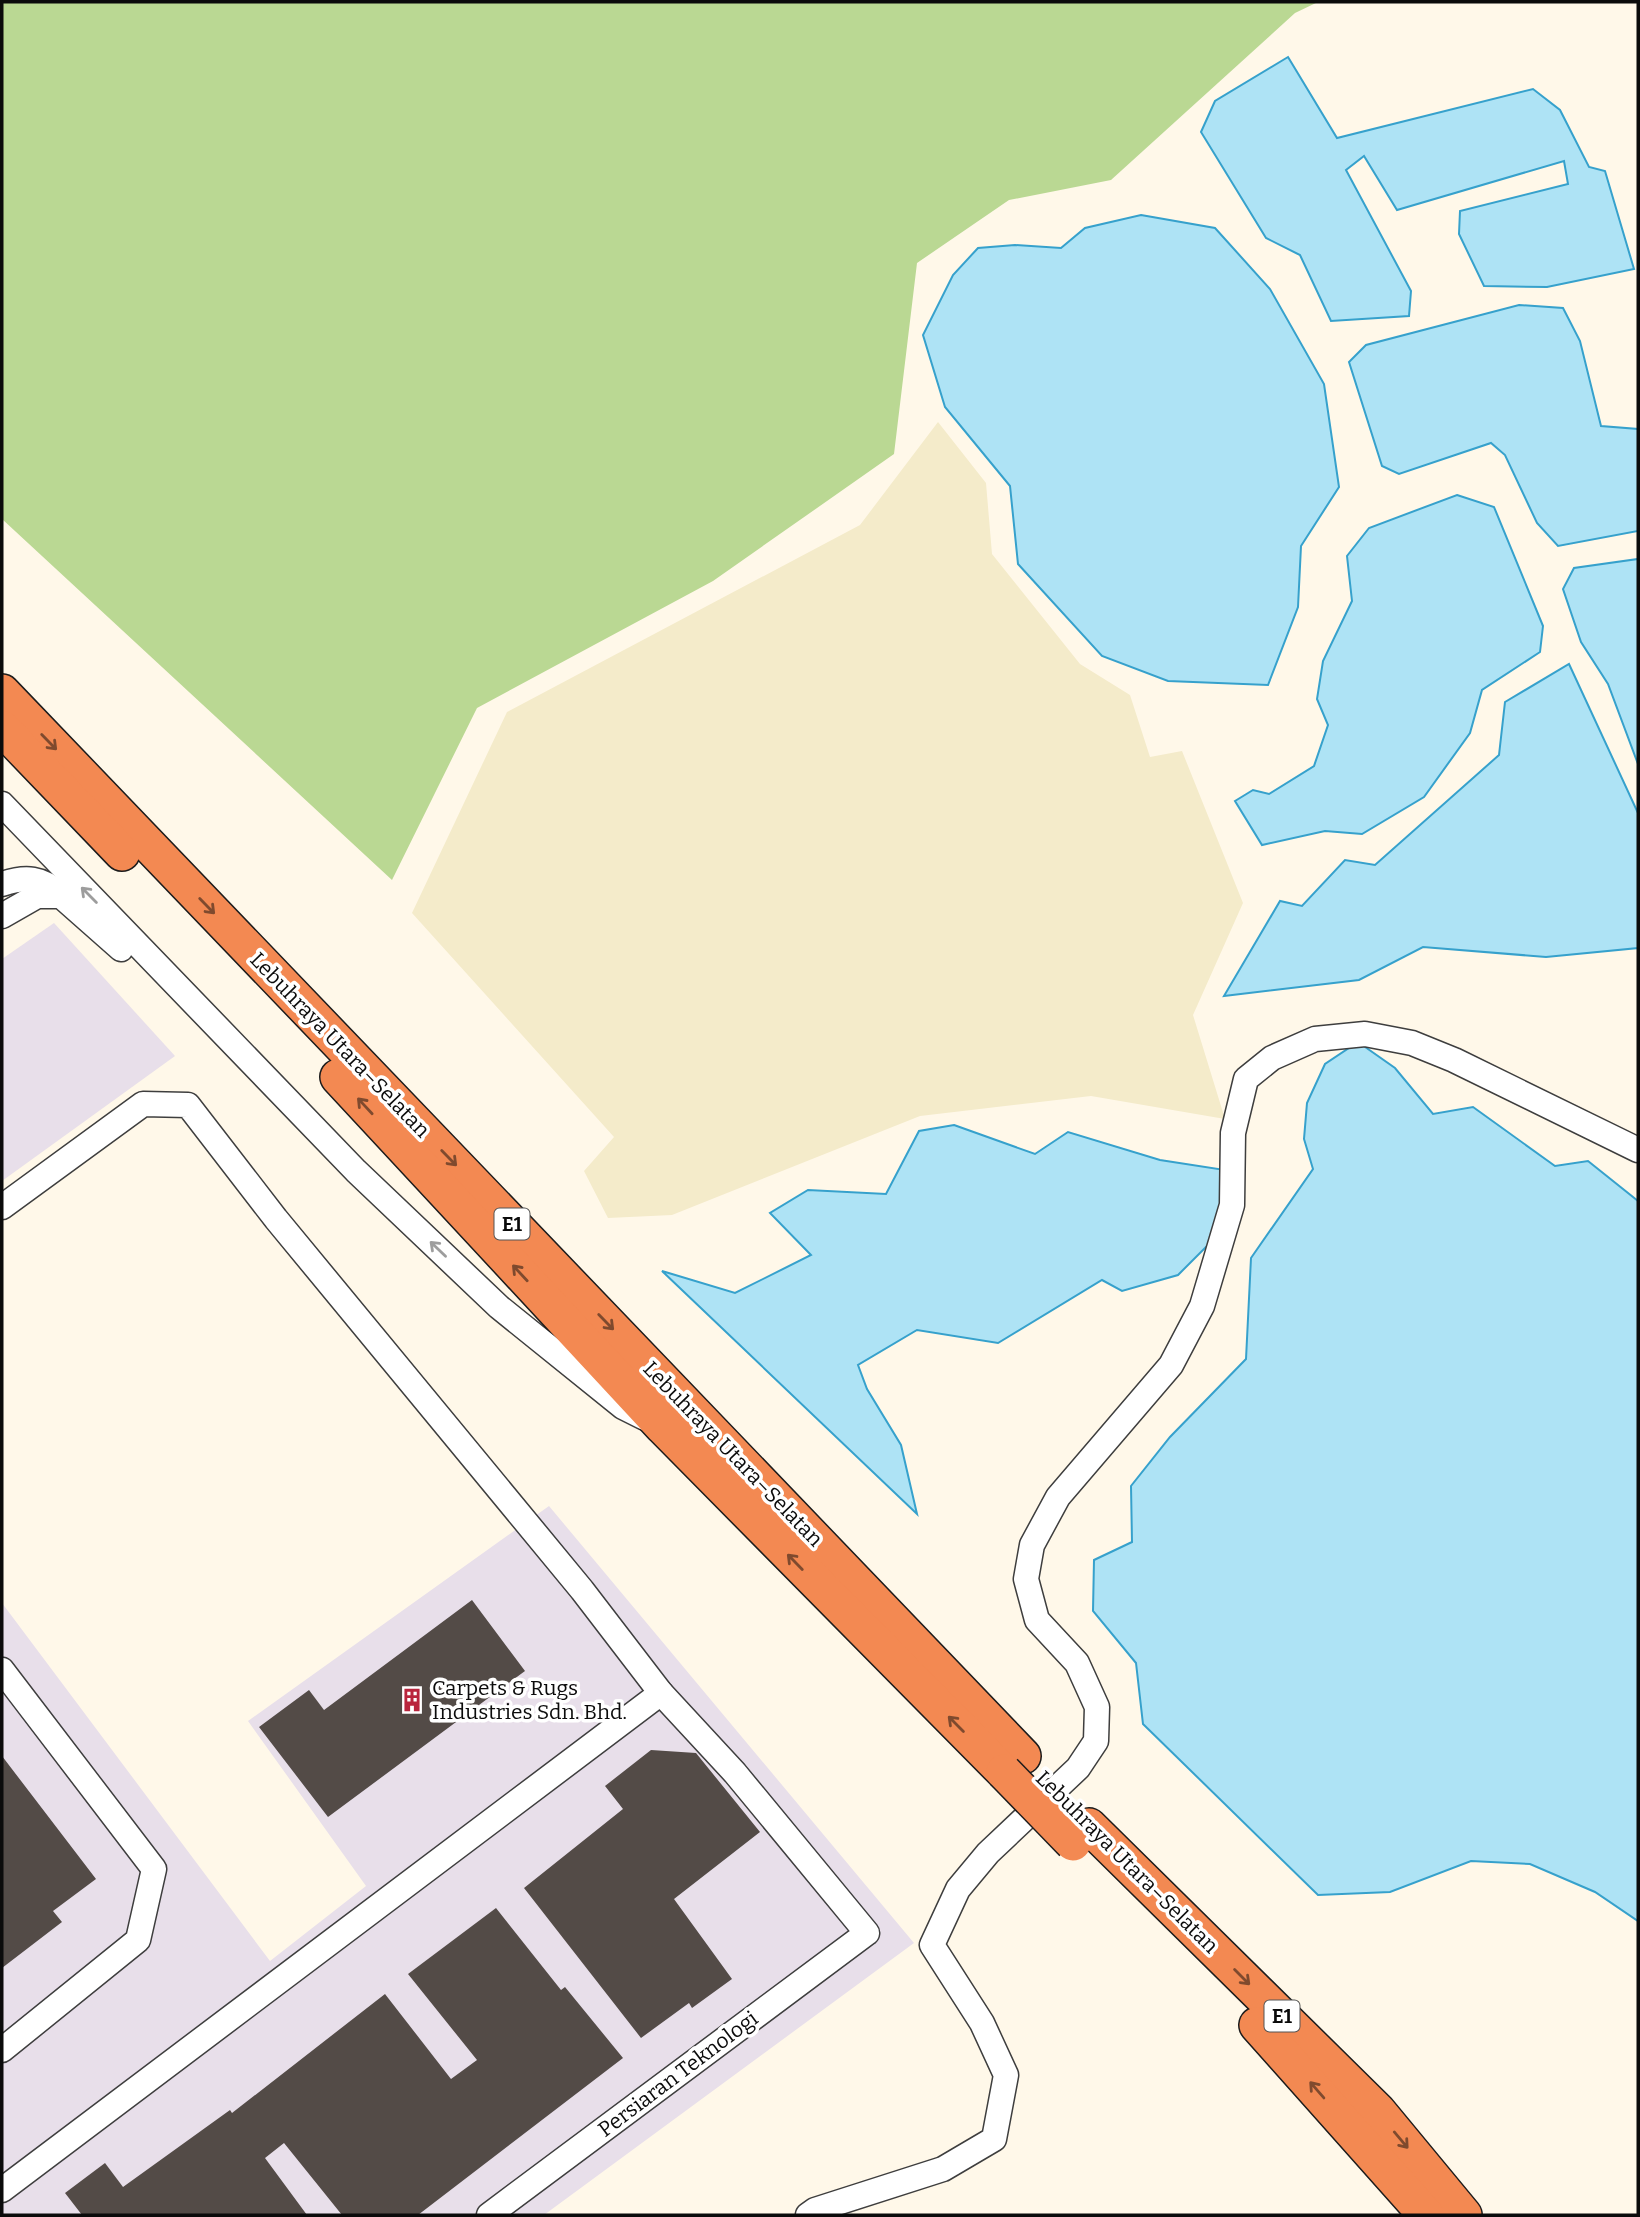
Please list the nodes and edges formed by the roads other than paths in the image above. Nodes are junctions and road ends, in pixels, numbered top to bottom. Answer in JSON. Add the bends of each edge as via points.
{"nodes":[{"id":1,"x":2,"y":692,"type":"edge"},
{"id":2,"x":2,"y":729,"type":"edge"},
{"id":3,"x":2,"y":804,"type":"edge"},
{"id":4,"x":2,"y":884,"type":"edge"},
{"id":5,"x":61,"y":896,"type":"junction"},
{"id":6,"x":2,"y":916,"type":"edge"},
{"id":7,"x":260,"y":1072,"type":"junction"},
{"id":8,"x":1638,"y":1150,"type":"edge"},
{"id":9,"x":2,"y":1207,"type":"edge"},
{"id":10,"x":663,"y":1427,"type":"junction"},
{"id":11,"x":2,"y":1670,"type":"edge"},
{"id":12,"x":661,"y":1693,"type":"junction"},
{"id":13,"x":1013,"y":1764,"type":"junction"},
{"id":14,"x":1081,"y":1834,"type":"junction"},
{"id":15,"x":2,"y":2050,"type":"edge"},
{"id":16,"x":2,"y":2190,"type":"edge"},
{"id":17,"x":489,"y":2215,"type":"edge"},
{"id":18,"x":808,"y":2215,"type":"edge"},
{"id":19,"x":1426,"y":2215,"type":"edge"},
{"id":20,"x":1464,"y":2215,"type":"edge"}],
"edges":[{"from":1,"to":13,"type":"highway","name":"Lebuhraya Utara–Selatan","number":"E1","one_way":true},
{"from":10,"to":2,"type":"highway","name":"Lebuhraya Utara–Selatan","number":"E1","one_way":true,"via":[[316,1053]]},
{"from":7,"to":3,"type":"street","one_way":true},
{"from":4,"to":5,"type":"street","via":[[21,877],[48,883]]},
{"from":5,"to":6,"type":"street","via":[[37,896]]},
{"from":5,"to":7,"type":"street"},
{"from":10,"to":7,"type":"street","one_way":true,"via":[[623,1407],[499,1307]]},
{"from":8,"to":18,"type":"street","via":[[1454,1060],[1412,1043],[1365,1034],[1315,1039],[1272,1058],[1247,1079],[1233,1133],[1232,1205],[1202,1306],[1171,1365],[1058,1497],[1032,1545],[1026,1579],[1037,1620],[1077,1663],[1097,1707],[1096,1741],[1078,1768],[988,1853],[958,1889],[932,1945],[982,2023],[1006,2075],[994,2139],[943,2169]]},
{"from":9,"to":12,"type":"street","via":[[144,1104],[188,1105]]},
{"from":13,"to":10,"type":"highway","name":"Lebuhraya Utara–Selatan","number":"E1","one_way":true},
{"from":11,"to":15,"type":"street","via":[[154,1869],[138,1940]]},
{"from":12,"to":16,"type":"street"},
{"from":12,"to":17,"type":"street","name":"Persiaran Teknologi","via":[[867,1933]]},
{"from":13,"to":14,"type":"highway","name":"Lebuhraya Utara–Selatan","number":"E1","bridge":true},
{"from":19,"to":14,"type":"highway","name":"Lebuhraya Utara–Selatan","number":"E1","one_way":true,"via":[[1281,2048]]},
{"from":14,"to":20,"type":"highway","name":"Lebuhraya Utara–Selatan","number":"E1","one_way":true,"via":[[1378,2111]]}]}
